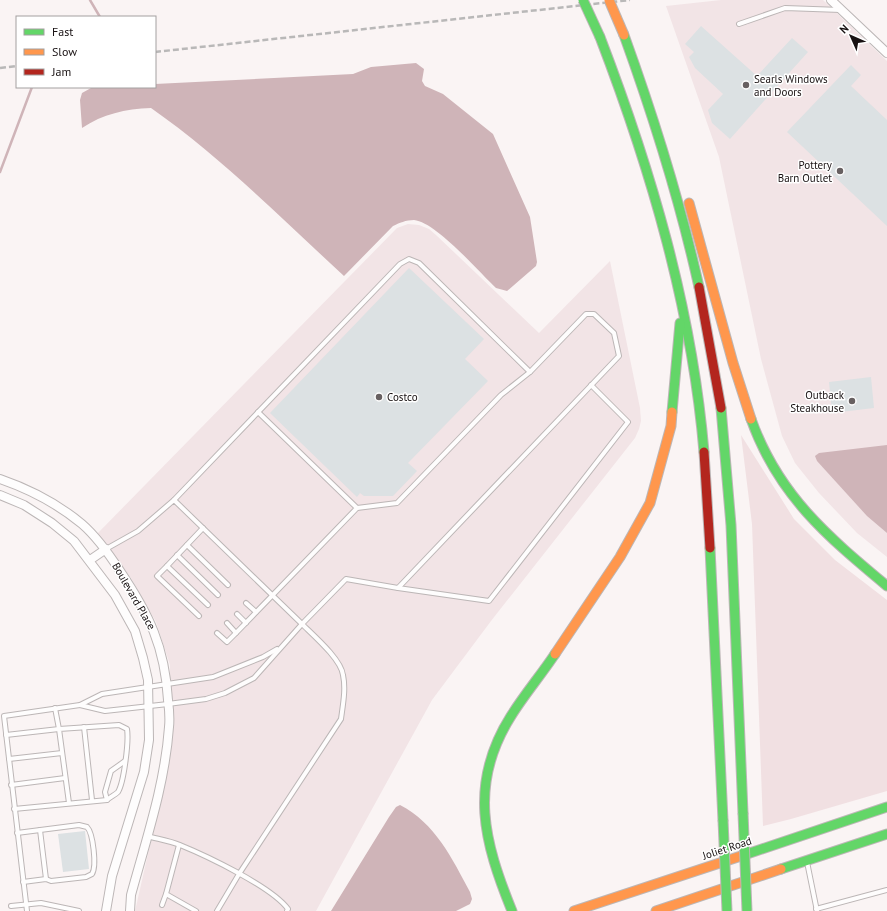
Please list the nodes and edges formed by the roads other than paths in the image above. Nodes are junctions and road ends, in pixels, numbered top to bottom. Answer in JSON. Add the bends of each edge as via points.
{"nodes":[{"id":1,"x":583,"y":0,"type":"edge"},
{"id":2,"x":609,"y":0,"type":"edge"},
{"id":3,"x":831,"y":0,"type":"edge"},
{"id":4,"x":841,"y":10,"type":"junction"},
{"id":5,"x":739,"y":24,"type":"dead end"},
{"id":6,"x":887,"y":54,"type":"edge"},
{"id":7,"x":667,"y":157,"type":"junction"},
{"id":8,"x":681,"y":305,"type":"junction"},
{"id":9,"x":530,"y":372,"type":"junction"},
{"id":10,"x":591,"y":385,"type":"junction"},
{"id":11,"x":258,"y":412,"type":"junction"},
{"id":12,"x":0,"y":478,"type":"edge"},
{"id":13,"x":0,"y":495,"type":"edge"},
{"id":14,"x":174,"y":500,"type":"junction"},
{"id":15,"x":357,"y":508,"type":"junction"},
{"id":16,"x":203,"y":528,"type":"junction"},
{"id":17,"x":187,"y":545,"type":"junction"},
{"id":18,"x":106,"y":550,"type":"junction"},
{"id":19,"x":177,"y":555,"type":"junction"},
{"id":20,"x":90,"y":560,"type":"junction"},
{"id":21,"x":167,"y":566,"type":"junction"},
{"id":22,"x":228,"y":585,"type":"dead end"},
{"id":23,"x":887,"y":586,"type":"edge"},
{"id":24,"x":398,"y":588,"type":"junction"},
{"id":25,"x":218,"y":595,"type":"dead end"},
{"id":26,"x":273,"y":595,"type":"junction"},
{"id":27,"x":246,"y":603,"type":"dead end"},
{"id":28,"x":208,"y":605,"type":"dead end"},
{"id":29,"x":256,"y":612,"type":"junction"},
{"id":30,"x":237,"y":614,"type":"dead end"},
{"id":31,"x":199,"y":616,"type":"dead end"},
{"id":32,"x":226,"y":623,"type":"dead end"},
{"id":33,"x":246,"y":623,"type":"junction"},
{"id":34,"x":302,"y":624,"type":"junction"},
{"id":35,"x":217,"y":633,"type":"dead end"},
{"id":36,"x":236,"y":633,"type":"junction"},
{"id":37,"x":278,"y":649,"type":"junction"},
{"id":38,"x":167,"y":685,"type":"junction"},
{"id":39,"x":148,"y":688,"type":"junction"},
{"id":40,"x":168,"y":704,"type":"junction"},
{"id":41,"x":80,"y":705,"type":"junction"},
{"id":42,"x":149,"y":707,"type":"junction"},
{"id":43,"x":55,"y":708,"type":"junction"},
{"id":44,"x":84,"y":727,"type":"junction"},
{"id":45,"x":59,"y":729,"type":"junction"},
{"id":46,"x":6,"y":735,"type":"junction"},
{"id":47,"x":62,"y":753,"type":"junction"},
{"id":48,"x":8,"y":759,"type":"junction"},
{"id":49,"x":125,"y":761,"type":"junction"},
{"id":50,"x":65,"y":778,"type":"junction"},
{"id":51,"x":11,"y":785,"type":"junction"},
{"id":52,"x":92,"y":800,"type":"junction"},
{"id":53,"x":108,"y":800,"type":"junction"},
{"id":54,"x":69,"y":803,"type":"junction"},
{"id":55,"x":887,"y":807,"type":"edge"},
{"id":56,"x":14,"y":809,"type":"junction"},
{"id":57,"x":40,"y":830,"type":"junction"},
{"id":58,"x":17,"y":833,"type":"junction"},
{"id":59,"x":887,"y":834,"type":"edge"},
{"id":60,"x":147,"y":836,"type":"junction"},
{"id":61,"x":179,"y":845,"type":"junction"},
{"id":62,"x":807,"y":861,"type":"junction"},
{"id":63,"x":239,"y":874,"type":"junction"},
{"id":64,"x":46,"y":879,"type":"junction"},
{"id":65,"x":23,"y":882,"type":"junction"},
{"id":66,"x":887,"y":890,"type":"edge"},
{"id":67,"x":166,"y":894,"type":"junction"},
{"id":68,"x":25,"y":904,"type":"junction"},
{"id":69,"x":162,"y":905,"type":"dead end"},
{"id":70,"x":11,"y":906,"type":"dead end"},
{"id":71,"x":816,"y":910,"type":"edge"},
{"id":72,"x":27,"y":911,"type":"edge"},
{"id":73,"x":79,"y":911,"type":"edge"},
{"id":74,"x":106,"y":911,"type":"edge"},
{"id":75,"x":130,"y":911,"type":"edge"},
{"id":76,"x":196,"y":911,"type":"edge"},
{"id":77,"x":217,"y":911,"type":"edge"},
{"id":78,"x":287,"y":911,"type":"edge"},
{"id":79,"x":512,"y":911,"type":"edge"},
{"id":80,"x":574,"y":911,"type":"edge"},
{"id":81,"x":656,"y":911,"type":"edge"},
{"id":82,"x":727,"y":911,"type":"edge"},
{"id":83,"x":747,"y":911,"type":"edge"}],
"edges":[{"from":1,"to":8,"type":"main road","bridge":true,"via":[[600,37],[646,164]]},
{"from":2,"to":7,"type":"main road","bridge":true},
{"from":3,"to":4,"type":"street"},
{"from":4,"to":5,"type":"lane","via":[[786,8]]},
{"from":4,"to":6,"type":"street"},
{"from":7,"to":23,"type":"main road","via":[[683,188],[698,233],[744,403],[757,438],[772,467],[797,503],[822,530]]},
{"from":7,"to":83,"type":"main road","bridge":true,"via":[[701,296],[722,412],[732,533]]},
{"from":8,"to":79,"type":"main road","via":[[671,426],[650,503],[620,557],[510,717],[490,758],[483,806],[496,872]]},
{"from":8,"to":82,"type":"main road","bridge":true,"via":[[699,404],[705,468]]},
{"from":9,"to":10,"type":"lane","via":[[586,314],[594,314],[614,333],[619,356]]},
{"from":9,"to":11,"type":"lane","via":[[419,263],[410,259],[400,264]]},
{"from":9,"to":15,"type":"lane","via":[[502,395],[397,502]]},
{"from":10,"to":24,"type":"lane"},
{"from":10,"to":24,"type":"lane","via":[[628,422],[489,601]]},
{"from":11,"to":14,"type":"lane"},
{"from":11,"to":15,"type":"lane"},
{"from":12,"to":18,"type":"street","name":"Boulevard Place","via":[[22,486],[82,524]]},
{"from":13,"to":20,"type":"street","name":"Boulevard Place","via":[[24,505],[52,523],[74,541]]},
{"from":14,"to":16,"type":"lane"},
{"from":14,"to":18,"type":"lane","via":[[138,531]]},
{"from":15,"to":26,"type":"lane"},
{"from":16,"to":17,"type":"lane"},
{"from":16,"to":26,"type":"lane"},
{"from":17,"to":19,"type":"lane"},
{"from":17,"to":22,"type":"lane"},
{"from":18,"to":20,"type":"street"},
{"from":18,"to":38,"type":"street","name":"Boulevard Place","via":[[150,620],[157,638]]},
{"from":19,"to":21,"type":"lane"},
{"from":19,"to":25,"type":"lane"},
{"from":20,"to":39,"type":"street","name":"Boulevard Place","via":[[115,595],[135,631]]},
{"from":21,"to":28,"type":"lane"},
{"from":21,"to":31,"type":"lane","via":[[157,576]]},
{"from":24,"to":34,"type":"lane","via":[[346,579]]},
{"from":26,"to":29,"type":"lane"},
{"from":26,"to":34,"type":"lane"},
{"from":27,"to":29,"type":"lane"},
{"from":29,"to":33,"type":"lane"},
{"from":30,"to":33,"type":"lane"},
{"from":32,"to":36,"type":"lane"},
{"from":33,"to":36,"type":"lane"},
{"from":34,"to":37,"type":"lane"},
{"from":34,"to":63,"type":"lane","via":[[330,652],[343,673],[341,719]]},
{"from":35,"to":36,"type":"lane","via":[[227,642]]},
{"from":37,"to":38,"type":"lane","via":[[213,678]]},
{"from":37,"to":40,"type":"lane","via":[[254,678],[243,685],[206,699]]},
{"from":38,"to":39,"type":"lane"},
{"from":38,"to":40,"type":"street","name":"Boulevard Place"},
{"from":39,"to":41,"type":"lane","via":[[102,694]]},
{"from":39,"to":42,"type":"street","name":"Boulevard Place"},
{"from":40,"to":42,"type":"lane"},
{"from":40,"to":60,"type":"street","name":"Boulevard Place","via":[[170,725],[166,758]]},
{"from":41,"to":42,"type":"lane","via":[[105,711]]},
{"from":41,"to":43,"type":"lane"},
{"from":42,"to":74,"type":"street","name":"Boulevard Place","via":[[149,740],[144,772],[112,876]]},
{"from":43,"to":45,"type":"lane"},
{"from":43,"to":46,"type":"lane","via":[[4,716]]},
{"from":44,"to":45,"type":"lane"},
{"from":44,"to":49,"type":"lane","via":[[118,725],[127,729]]},
{"from":44,"to":52,"type":"lane"},
{"from":45,"to":46,"type":"lane"},
{"from":45,"to":47,"type":"lane"},
{"from":46,"to":48,"type":"lane"},
{"from":47,"to":48,"type":"lane"},
{"from":47,"to":50,"type":"lane"},
{"from":48,"to":51,"type":"lane"},
{"from":49,"to":53,"type":"lane","via":[[118,791]]},
{"from":49,"to":53,"type":"lane","via":[[111,771],[105,792]]},
{"from":50,"to":51,"type":"lane"},
{"from":50,"to":54,"type":"lane"},
{"from":51,"to":56,"type":"lane"},
{"from":52,"to":53,"type":"lane"},
{"from":52,"to":54,"type":"lane"},
{"from":54,"to":56,"type":"lane"},
{"from":55,"to":80,"type":"main road","name":"Joliet Road"},
{"from":56,"to":58,"type":"lane"},
{"from":57,"to":58,"type":"lane"},
{"from":57,"to":64,"type":"lane"},
{"from":57,"to":64,"type":"lane","via":[[82,825],[90,830],[95,867],[92,874],[86,876],[51,881]]},
{"from":58,"to":65,"type":"lane"},
{"from":59,"to":62,"type":"main road"},
{"from":60,"to":61,"type":"lane"},
{"from":60,"to":75,"type":"street","name":"Boulevard Place","via":[[131,895]]},
{"from":61,"to":63,"type":"lane"},
{"from":61,"to":67,"type":"lane"},
{"from":62,"to":71,"type":"lane"},
{"from":62,"to":81,"type":"main road"},
{"from":63,"to":77,"type":"lane"},
{"from":63,"to":78,"type":"lane","via":[[282,901]]},
{"from":64,"to":65,"type":"lane"},
{"from":65,"to":68,"type":"lane"},
{"from":66,"to":71,"type":"lane"},
{"from":67,"to":69,"type":"lane"},
{"from":67,"to":76,"type":"lane"},
{"from":68,"to":70,"type":"lane"},
{"from":68,"to":72,"type":"lane"},
{"from":68,"to":73,"type":"lane","via":[[41,903]]}]}
